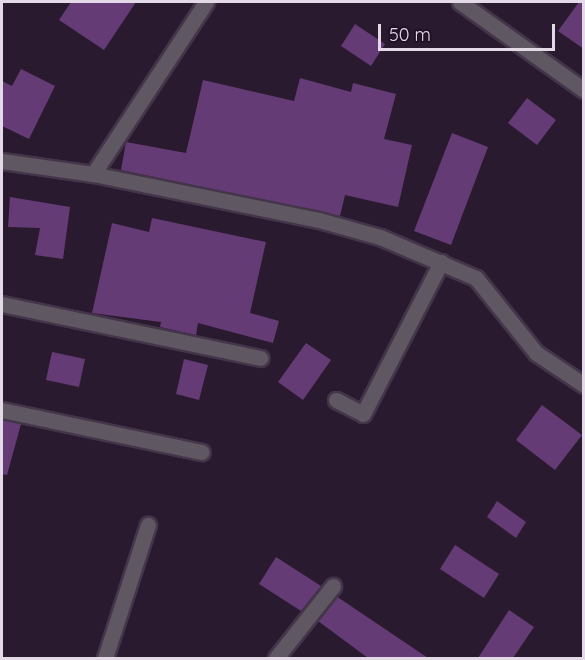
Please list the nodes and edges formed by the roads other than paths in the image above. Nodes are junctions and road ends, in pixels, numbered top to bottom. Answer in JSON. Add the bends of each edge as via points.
{"nodes":[{"id":1,"x":206,"y":2,"type":"edge"},
{"id":2,"x":460,"y":2,"type":"edge"},
{"id":3,"x":584,"y":90,"type":"edge"},
{"id":4,"x":2,"y":161,"type":"edge"},
{"id":5,"x":93,"y":174,"type":"junction"},
{"id":6,"x":441,"y":262,"type":"junction"},
{"id":7,"x":2,"y":304,"type":"edge"},
{"id":8,"x":260,"y":358,"type":"dead end"},
{"id":9,"x":584,"y":385,"type":"edge"},
{"id":10,"x":336,"y":400,"type":"dead end"},
{"id":11,"x":2,"y":410,"type":"edge"},
{"id":12,"x":202,"y":452,"type":"dead end"},
{"id":13,"x":148,"y":525,"type":"dead end"},
{"id":14,"x":333,"y":586,"type":"dead end"},
{"id":15,"x":105,"y":658,"type":"edge"},
{"id":16,"x":276,"y":658,"type":"edge"}],
"edges":[{"from":1,"to":5,"type":"street"},
{"from":2,"to":3,"type":"street"},
{"from":4,"to":5,"type":"street"},
{"from":5,"to":6,"type":"street","via":[[338,224]]},
{"from":6,"to":9,"type":"street","via":[[476,278],[536,353]]},
{"from":6,"to":10,"type":"street","via":[[363,414]]},
{"from":7,"to":8,"type":"street"},
{"from":11,"to":12,"type":"street"},
{"from":13,"to":15,"type":"street"},
{"from":14,"to":16,"type":"street"}]}
